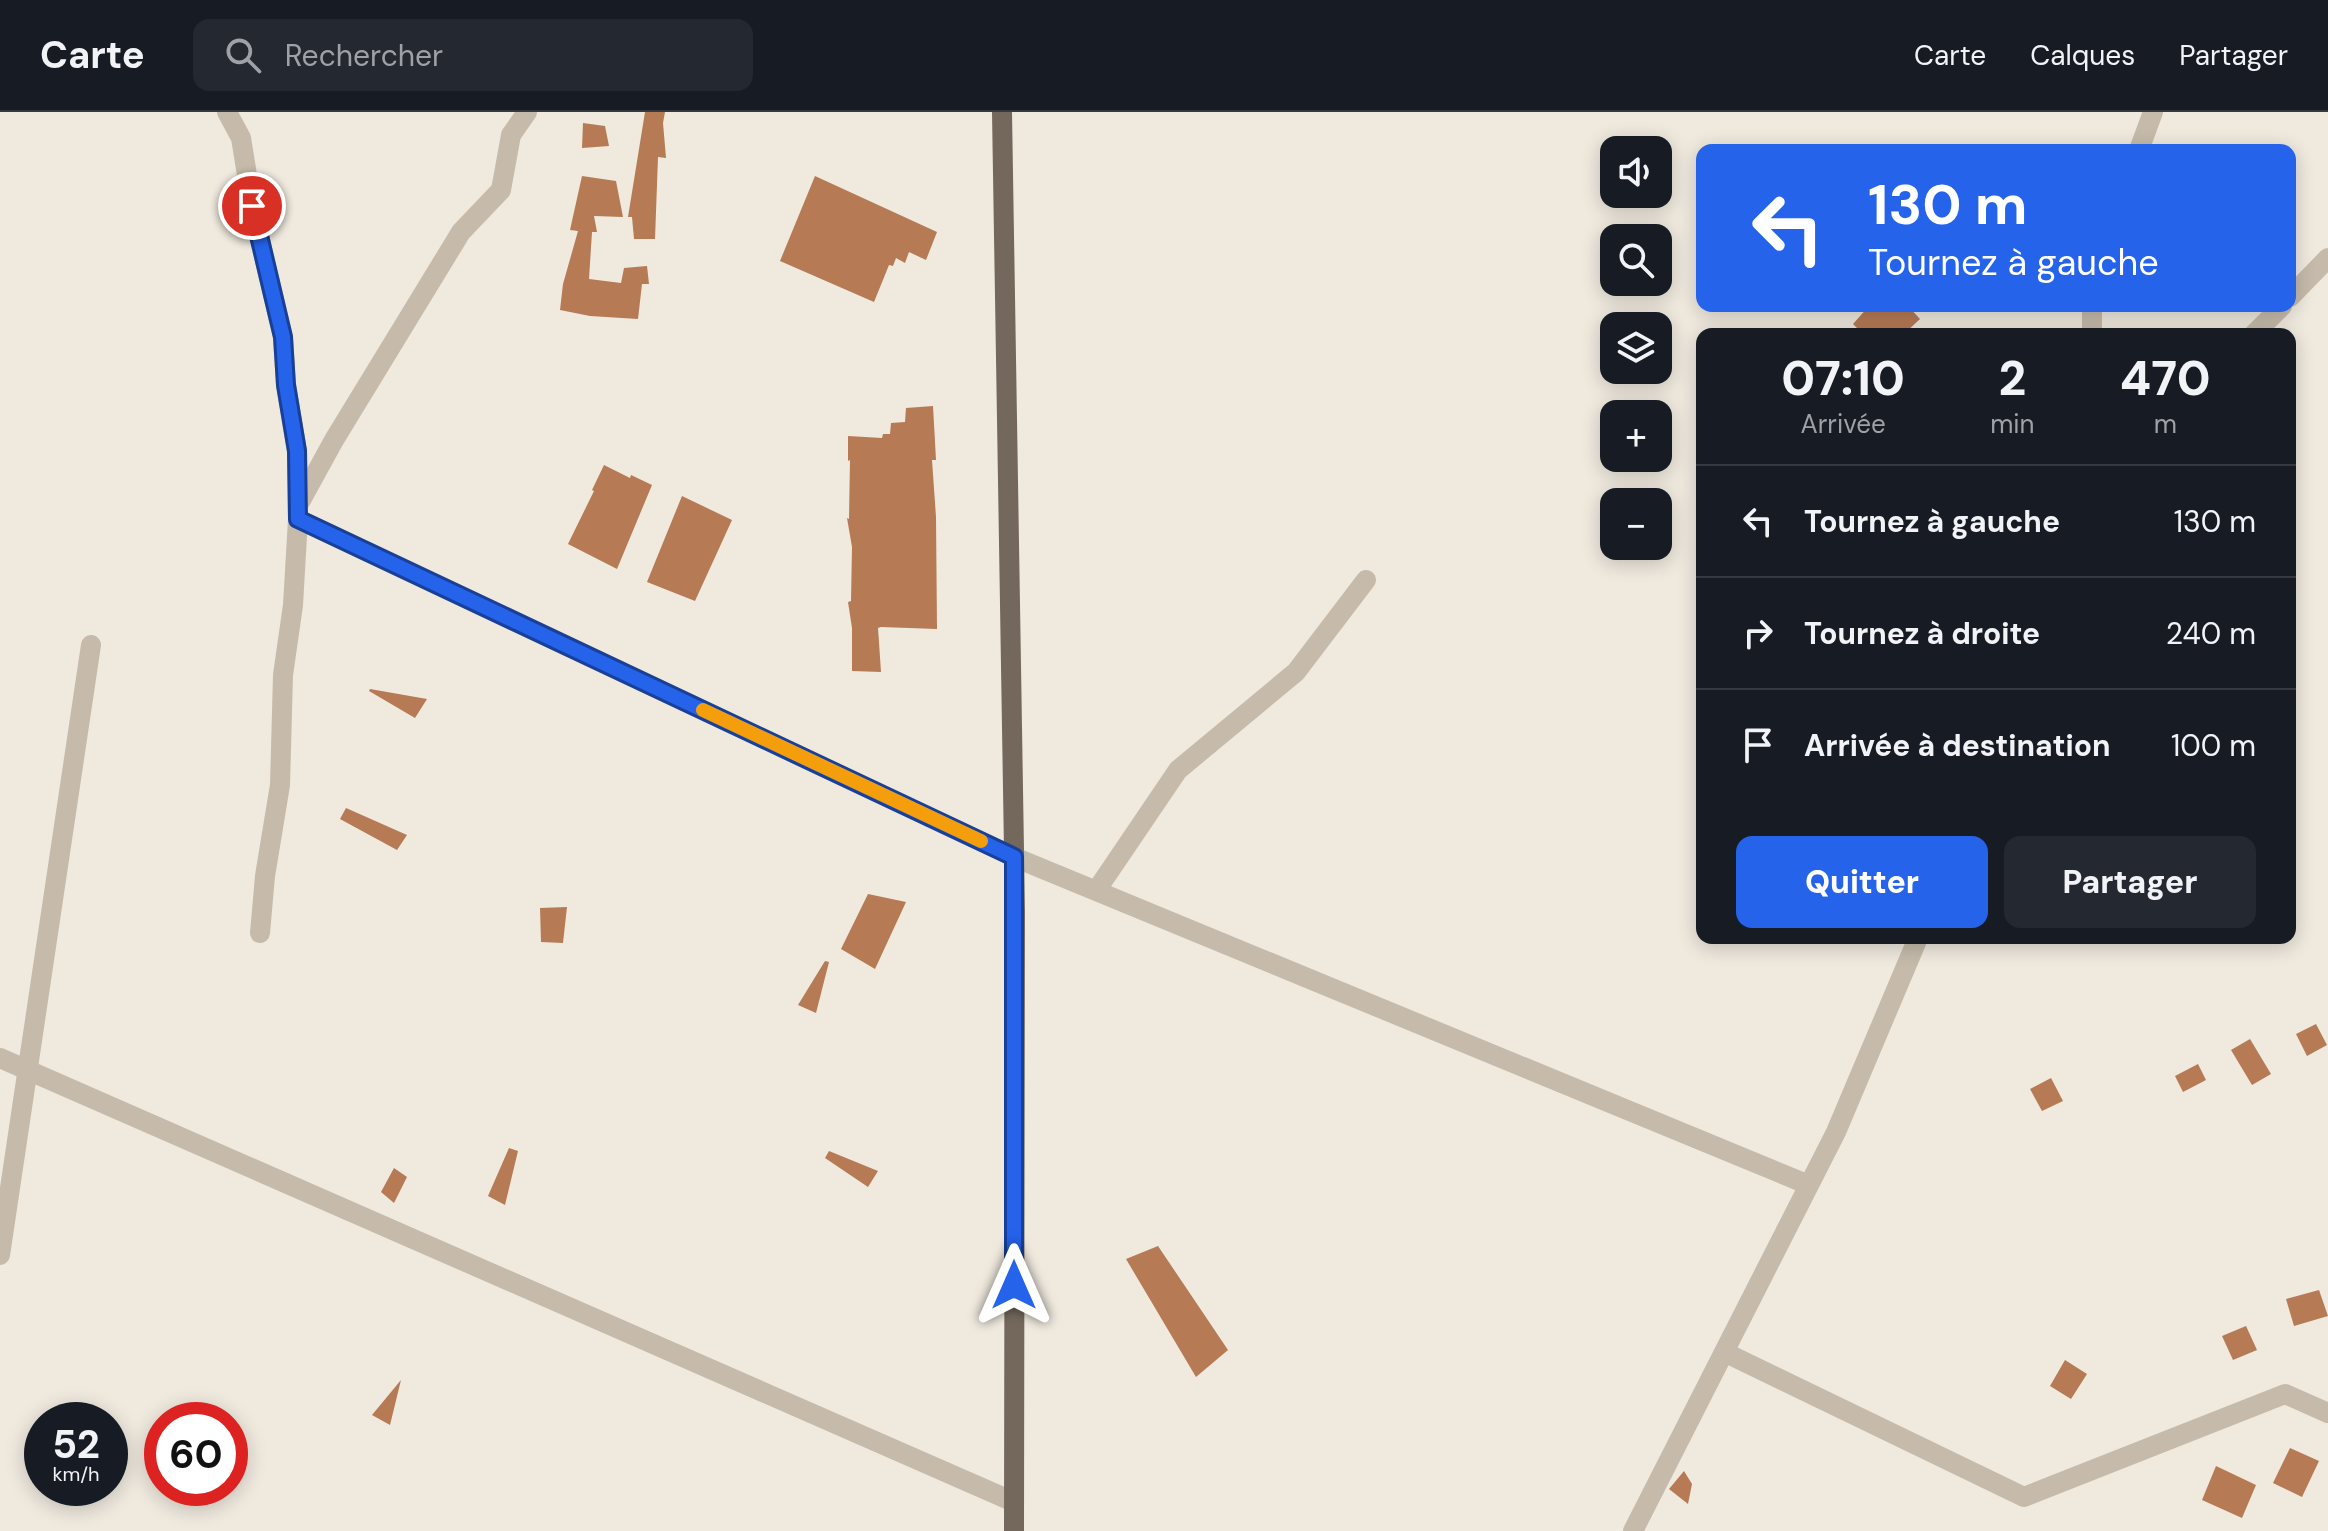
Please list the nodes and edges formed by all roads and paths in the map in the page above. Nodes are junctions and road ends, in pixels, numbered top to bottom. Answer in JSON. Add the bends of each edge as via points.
{"nodes":[{"id":1,"x":227,"y":112,"type":"edge"},
{"id":2,"x":527,"y":112,"type":"edge"},
{"id":3,"x":1002,"y":112,"type":"edge"},
{"id":4,"x":2153,"y":112,"type":"edge"},
{"id":5,"x":2141,"y":144,"type":"edge"},
{"id":6,"x":2328,"y":258,"type":"edge"},
{"id":7,"x":2296,"y":291,"type":"edge"},
{"id":8,"x":2276,"y":312,"type":"edge"},
{"id":9,"x":2260,"y":328,"type":"edge"},
{"id":10,"x":298,"y":512,"type":"junction"},
{"id":11,"x":1366,"y":580,"type":"dead end"},
{"id":12,"x":91,"y":645,"type":"dead end"},
{"id":13,"x":1014,"y":857,"type":"junction"},
{"id":14,"x":1096,"y":891,"type":"junction"},
{"id":15,"x":260,"y":933,"type":"dead end"},
{"id":16,"x":1915,"y":944,"type":"edge"},
{"id":17,"x":0,"y":1058,"type":"edge"},
{"id":18,"x":28,"y":1069,"type":"junction"},
{"id":19,"x":1809,"y":1185,"type":"junction"},
{"id":20,"x":0,"y":1255,"type":"edge"},
{"id":21,"x":1724,"y":1352,"type":"junction"},
{"id":22,"x":2328,"y":1413,"type":"edge"},
{"id":23,"x":1014,"y":1502,"type":"junction"},
{"id":24,"x":1014,"y":1531,"type":"edge"},
{"id":25,"x":1633,"y":1531,"type":"edge"}],
"edges":[{"from":1,"to":10,"type":"street","via":[[241,138],[283,337],[297,451]]},
{"from":2,"to":10,"type":"street","via":[[511,135],[501,190],[461,232],[334,440]]},
{"from":3,"to":13,"type":"main road"},
{"from":4,"to":5,"type":"street"},
{"from":6,"to":7,"type":"street"},
{"from":8,"to":9,"type":"street"},
{"from":10,"to":13,"type":"street"},
{"from":10,"to":15,"type":"street","via":[[283,675],[280,785]]},
{"from":11,"to":14,"type":"street","via":[[1296,672],[1178,770]]},
{"from":12,"to":18,"type":"street"},
{"from":13,"to":14,"type":"street"},
{"from":13,"to":23,"type":"main road"},
{"from":14,"to":19,"type":"street"},
{"from":16,"to":19,"type":"street"},
{"from":17,"to":18,"type":"street"},
{"from":18,"to":20,"type":"street"},
{"from":18,"to":23,"type":"street"},
{"from":19,"to":21,"type":"street"},
{"from":21,"to":22,"type":"street","via":[[2024,1497],[2285,1394]]},
{"from":21,"to":25,"type":"street"},
{"from":23,"to":24,"type":"main road"}]}
